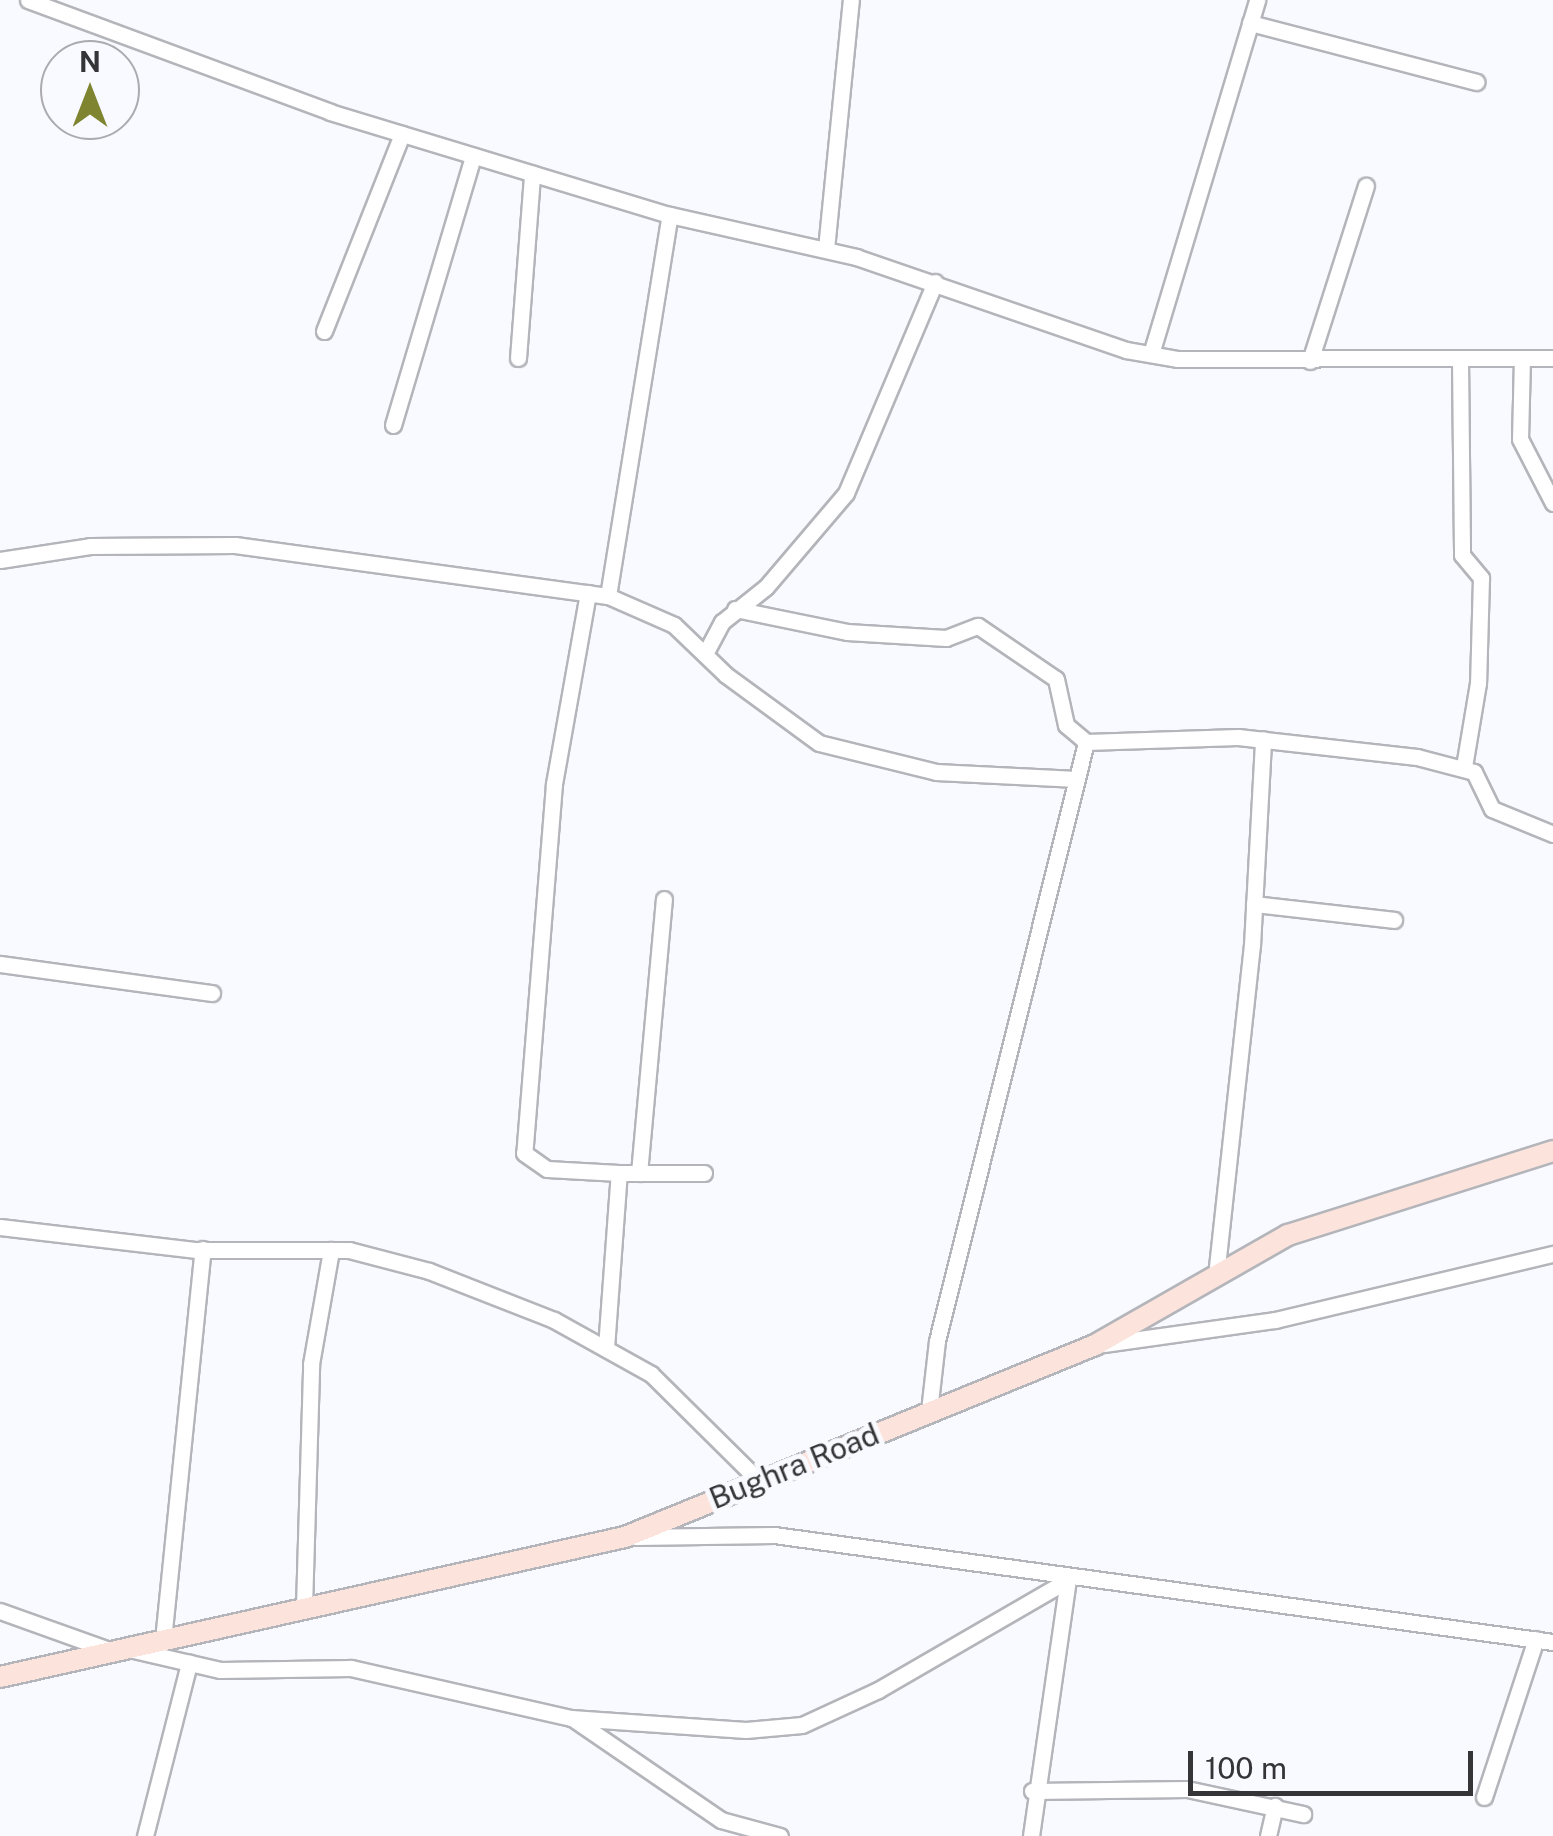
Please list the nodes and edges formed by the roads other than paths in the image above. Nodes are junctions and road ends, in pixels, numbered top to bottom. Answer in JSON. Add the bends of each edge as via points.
{"nodes":[{"id":1,"x":28,"y":0,"type":"edge"},
{"id":2,"x":851,"y":0,"type":"edge"},
{"id":3,"x":1258,"y":0,"type":"edge"},
{"id":4,"x":1250,"y":23,"type":"junction"},
{"id":5,"x":1476,"y":82,"type":"dead end"},
{"id":6,"x":402,"y":134,"type":"junction"},
{"id":7,"x":473,"y":156,"type":"junction"},
{"id":8,"x":532,"y":174,"type":"junction"},
{"id":9,"x":1366,"y":186,"type":"dead end"},
{"id":10,"x":670,"y":215,"type":"junction"},
{"id":11,"x":826,"y":249,"type":"junction"},
{"id":12,"x":935,"y":282,"type":"junction"},
{"id":13,"x":324,"y":331,"type":"dead end"},
{"id":14,"x":1151,"y":354,"type":"junction"},
{"id":15,"x":518,"y":358,"type":"dead end"},
{"id":16,"x":1522,"y":358,"type":"junction"},
{"id":17,"x":1553,"y":358,"type":"edge"},
{"id":18,"x":1460,"y":359,"type":"junction"},
{"id":19,"x":1310,"y":361,"type":"junction"},
{"id":20,"x":393,"y":425,"type":"dead end"},
{"id":21,"x":1553,"y":504,"type":"edge"},
{"id":22,"x":0,"y":560,"type":"edge"},
{"id":23,"x":588,"y":593,"type":"junction"},
{"id":24,"x":608,"y":596,"type":"junction"},
{"id":25,"x":735,"y":609,"type":"junction"},
{"id":26,"x":706,"y":652,"type":"junction"},
{"id":27,"x":1263,"y":739,"type":"junction"},
{"id":28,"x":1086,"y":742,"type":"junction"},
{"id":29,"x":1464,"y":767,"type":"junction"},
{"id":30,"x":1077,"y":779,"type":"junction"},
{"id":31,"x":1553,"y":834,"type":"edge"},
{"id":32,"x":664,"y":900,"type":"dead end"},
{"id":33,"x":1254,"y":904,"type":"junction"},
{"id":34,"x":1394,"y":920,"type":"dead end"},
{"id":35,"x":0,"y":964,"type":"edge"},
{"id":36,"x":212,"y":993,"type":"dead end"},
{"id":37,"x":1553,"y":1151,"type":"edge"},
{"id":38,"x":619,"y":1173,"type":"junction"},
{"id":39,"x":639,"y":1173,"type":"junction"},
{"id":40,"x":704,"y":1173,"type":"dead end"},
{"id":41,"x":0,"y":1227,"type":"edge"},
{"id":42,"x":203,"y":1250,"type":"junction"},
{"id":43,"x":331,"y":1250,"type":"junction"},
{"id":44,"x":1553,"y":1254,"type":"edge"},
{"id":45,"x":1216,"y":1276,"type":"junction"},
{"id":46,"x":1095,"y":1345,"type":"junction"},
{"id":47,"x":606,"y":1348,"type":"junction"},
{"id":48,"x":929,"y":1411,"type":"junction"},
{"id":49,"x":757,"y":1479,"type":"junction"},
{"id":50,"x":625,"y":1537,"type":"junction"},
{"id":51,"x":1068,"y":1580,"type":"junction"},
{"id":52,"x":304,"y":1607,"type":"junction"},
{"id":53,"x":0,"y":1611,"type":"edge"},
{"id":54,"x":1536,"y":1639,"type":"junction"},
{"id":55,"x":164,"y":1640,"type":"junction"},
{"id":56,"x":1553,"y":1642,"type":"edge"},
{"id":57,"x":118,"y":1650,"type":"junction"},
{"id":58,"x":189,"y":1663,"type":"junction"},
{"id":59,"x":0,"y":1677,"type":"edge"},
{"id":60,"x":572,"y":1718,"type":"junction"},
{"id":61,"x":1032,"y":1791,"type":"junction"},
{"id":62,"x":1484,"y":1798,"type":"dead end"},
{"id":63,"x":1275,"y":1806,"type":"junction"},
{"id":64,"x":1304,"y":1814,"type":"dead end"},
{"id":65,"x":720,"y":1828,"type":"edge"},
{"id":66,"x":146,"y":1836,"type":"edge"},
{"id":67,"x":780,"y":1836,"type":"edge"},
{"id":68,"x":1031,"y":1836,"type":"edge"},
{"id":69,"x":1268,"y":1836,"type":"edge"}],
"edges":[{"from":1,"to":6,"type":"street"},
{"from":2,"to":11,"type":"street"},
{"from":3,"to":4,"type":"street"},
{"from":4,"to":5,"type":"street"},
{"from":4,"to":14,"type":"street"},
{"from":6,"to":7,"type":"street"},
{"from":6,"to":13,"type":"street"},
{"from":7,"to":8,"type":"street"},
{"from":7,"to":20,"type":"street"},
{"from":8,"to":10,"type":"street"},
{"from":8,"to":15,"type":"street"},
{"from":9,"to":19,"type":"street"},
{"from":10,"to":11,"type":"street"},
{"from":10,"to":24,"type":"street"},
{"from":11,"to":12,"type":"street"},
{"from":12,"to":14,"type":"street"},
{"from":12,"to":25,"type":"street","via":[[846,493],[826,525]]},
{"from":14,"to":19,"type":"street"},
{"from":16,"to":17,"type":"street"},
{"from":16,"to":18,"type":"street"},
{"from":16,"to":21,"type":"street","via":[[1520,439]]},
{"from":18,"to":19,"type":"street"},
{"from":18,"to":29,"type":"street","via":[[1462,554],[1481,578],[1478,682]]},
{"from":22,"to":23,"type":"street","via":[[90,546],[235,545]]},
{"from":23,"to":24,"type":"street"},
{"from":23,"to":38,"type":"street","via":[[554,784],[524,1153],[547,1169]]},
{"from":24,"to":26,"type":"street","via":[[656,614]]},
{"from":25,"to":26,"type":"street"},
{"from":25,"to":28,"type":"street","via":[[847,632],[946,638],[978,626],[1056,680],[1066,726]]},
{"from":26,"to":30,"type":"street","via":[[819,744],[936,772]]},
{"from":27,"to":28,"type":"street"},
{"from":27,"to":29,"type":"street"},
{"from":27,"to":33,"type":"street"},
{"from":28,"to":30,"type":"street"},
{"from":29,"to":31,"type":"street","via":[[1492,809]]},
{"from":30,"to":48,"type":"street","via":[[941,1322]]},
{"from":32,"to":39,"type":"street"},
{"from":33,"to":34,"type":"street"},
{"from":33,"to":45,"type":"street"},
{"from":35,"to":36,"type":"street"},
{"from":37,"to":45,"type":"street","name":"Bughra Road","via":[[1288,1236]]},
{"from":38,"to":39,"type":"street"},
{"from":38,"to":47,"type":"street"},
{"from":39,"to":40,"type":"street"},
{"from":41,"to":42,"type":"street"},
{"from":42,"to":43,"type":"street"},
{"from":42,"to":55,"type":"street"},
{"from":43,"to":47,"type":"street","via":[[429,1271]]},
{"from":43,"to":52,"type":"street","via":[[307,1418]]},
{"from":44,"to":46,"type":"street","via":[[1275,1320]]},
{"from":45,"to":46,"type":"street","name":"Bughra Road"},
{"from":46,"to":48,"type":"street","name":"Bughra Road"},
{"from":47,"to":49,"type":"street","via":[[664,1384]]},
{"from":48,"to":49,"type":"street","name":"Bughra Road"},
{"from":49,"to":50,"type":"street","name":"Bughra Road"},
{"from":50,"to":51,"type":"street","via":[[774,1535]]},
{"from":50,"to":52,"type":"street","name":"Bughra Road"},
{"from":51,"to":54,"type":"street"},
{"from":51,"to":60,"type":"street","via":[[972,1640],[802,1724],[746,1730]]},
{"from":51,"to":61,"type":"street"},
{"from":52,"to":55,"type":"street","name":"Bughra Road"},
{"from":53,"to":57,"type":"street"},
{"from":54,"to":56,"type":"street"},
{"from":54,"to":62,"type":"street"},
{"from":55,"to":57,"type":"street","name":"Bughra Road"},
{"from":57,"to":58,"type":"street"},
{"from":57,"to":59,"type":"street","name":"Bughra Road"},
{"from":58,"to":60,"type":"street","via":[[273,1674],[351,1668]]},
{"from":58,"to":66,"type":"street"},
{"from":60,"to":65,"type":"street"},
{"from":61,"to":63,"type":"street","via":[[1186,1788]]},
{"from":61,"to":68,"type":"street"},
{"from":63,"to":64,"type":"street"},
{"from":63,"to":69,"type":"street"},
{"from":65,"to":67,"type":"street"}]}
